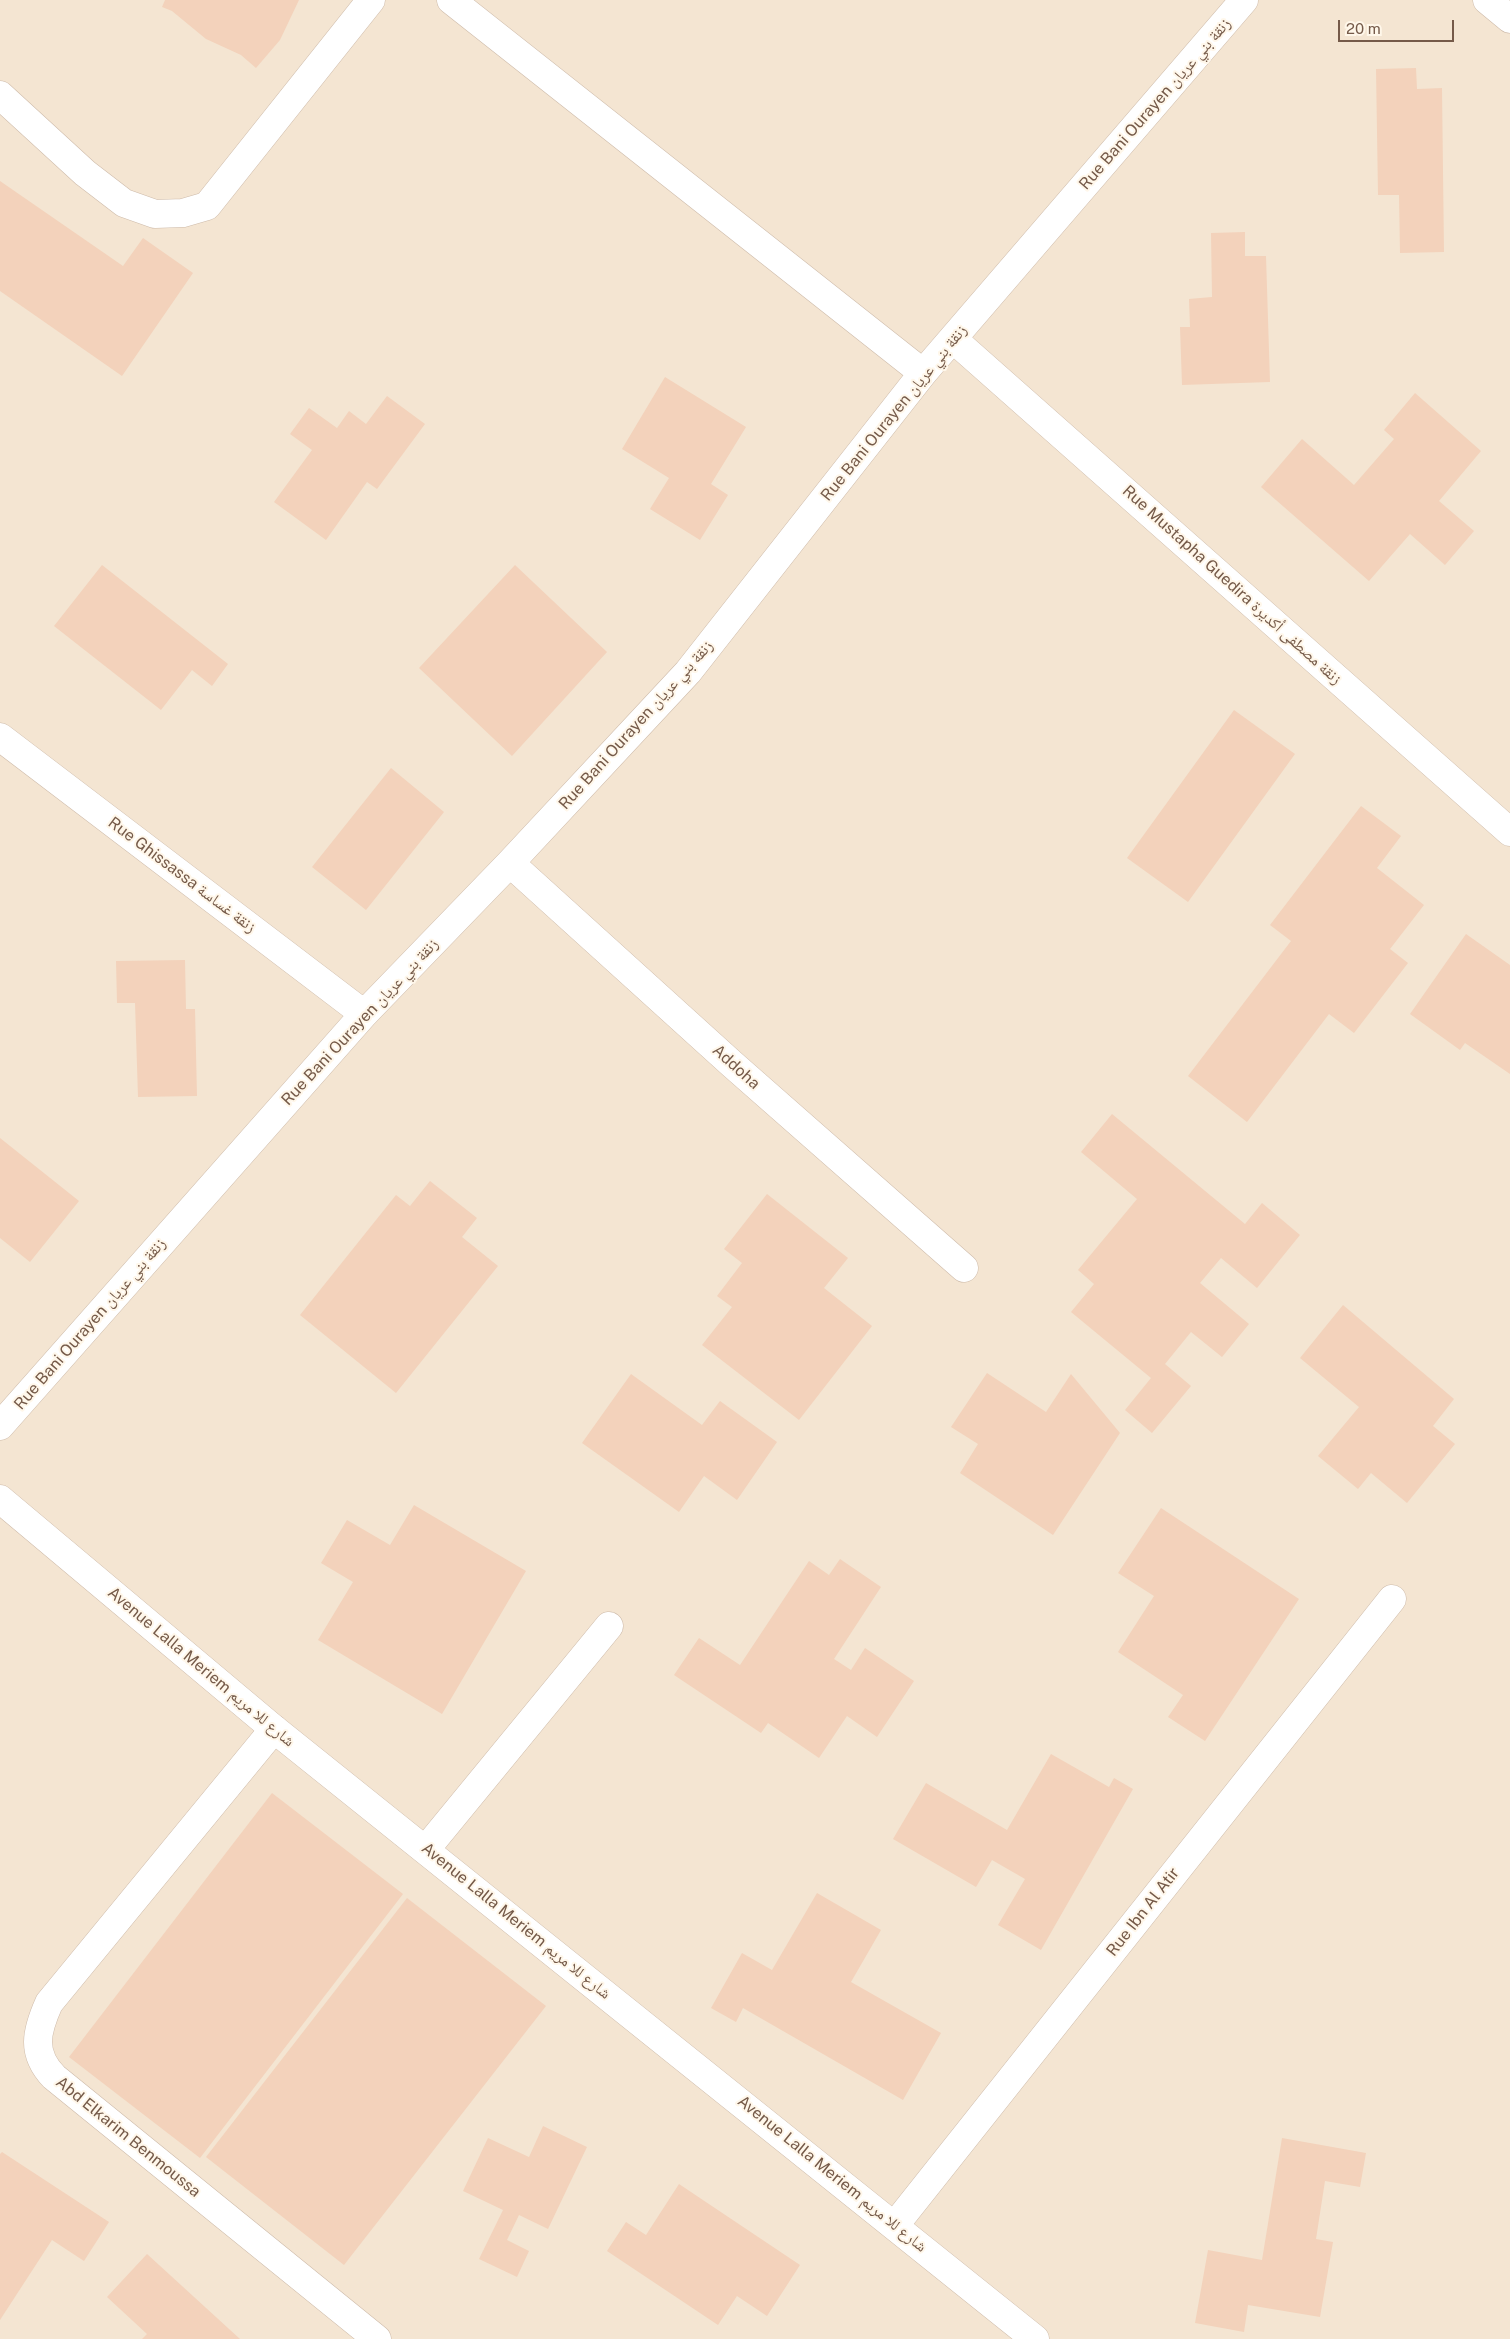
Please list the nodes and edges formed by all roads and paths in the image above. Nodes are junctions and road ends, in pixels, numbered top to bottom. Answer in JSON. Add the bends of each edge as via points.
{"nodes":[{"id":1,"x":371,"y":0,"type":"edge"},
{"id":2,"x":451,"y":0,"type":"edge"},
{"id":3,"x":1244,"y":0,"type":"edge"},
{"id":4,"x":1487,"y":0,"type":"edge"},
{"id":5,"x":1510,"y":19,"type":"edge"},
{"id":6,"x":0,"y":95,"type":"edge"},
{"id":7,"x":953,"y":339,"type":"junction"},
{"id":8,"x":923,"y":373,"type":"junction"},
{"id":9,"x":0,"y":737,"type":"edge"},
{"id":10,"x":1510,"y":832,"type":"edge"},
{"id":11,"x":510,"y":863,"type":"junction"},
{"id":12,"x":364,"y":1014,"type":"junction"},
{"id":13,"x":964,"y":1268,"type":"dead end"},
{"id":14,"x":0,"y":1426,"type":"edge"},
{"id":15,"x":0,"y":1499,"type":"edge"},
{"id":16,"x":1392,"y":1599,"type":"dead end"},
{"id":17,"x":609,"y":1626,"type":"dead end"},
{"id":18,"x":274,"y":1729,"type":"junction"},
{"id":19,"x":426,"y":1850,"type":"junction"},
{"id":20,"x":895,"y":2225,"type":"junction"},
{"id":21,"x":377,"y":2339,"type":"edge"},
{"id":22,"x":1035,"y":2339,"type":"edge"}],
"edges":[{"from":1,"to":6,"type":"street","via":[[207,206],[183,213],[155,214],[124,203],[85,174]]},
{"from":2,"to":8,"type":"street"},
{"from":3,"to":7,"type":"street","name":"Rue Bani Ourayen زنقة بني عريان"},
{"from":4,"to":5,"type":"street"},
{"from":7,"to":8,"type":"street","name":"Rue Bani Ourayen زنقة بني عريان"},
{"from":7,"to":10,"type":"street","name":"Rue Mustapha Guedira زنقة مصطفى أكديرة"},
{"from":8,"to":11,"type":"street","name":"Rue Bani Ourayen زنقة بني عريان","via":[[688,672]]},
{"from":9,"to":12,"type":"street","name":"Rue Ghissassa زنقة غساسة"},
{"from":11,"to":12,"type":"street","name":"Rue Bani Ourayen زنقة بني عريان"},
{"from":11,"to":13,"type":"street","name":"Addoha"},
{"from":12,"to":14,"type":"street","name":"Rue Bani Ourayen زنقة بني عريان"},
{"from":15,"to":18,"type":"street","name":"Avenue Lalla Meriem شارع للا مريم"},
{"from":16,"to":20,"type":"street","name":"Rue Ibn Al Atir"},
{"from":17,"to":19,"type":"street"},
{"from":18,"to":19,"type":"street","name":"Avenue Lalla Meriem شارع للا مريم"},
{"from":18,"to":21,"type":"street","name":"Abd Elkarim Benmoussa","via":[[49,2003],[41,2022],[39,2053],[43,2066],[54,2077]]},
{"from":19,"to":20,"type":"street","name":"Avenue Lalla Meriem شارع للا مريم"},
{"from":20,"to":22,"type":"street","name":"Avenue Lalla Meriem شارع للا مريم"}]}
